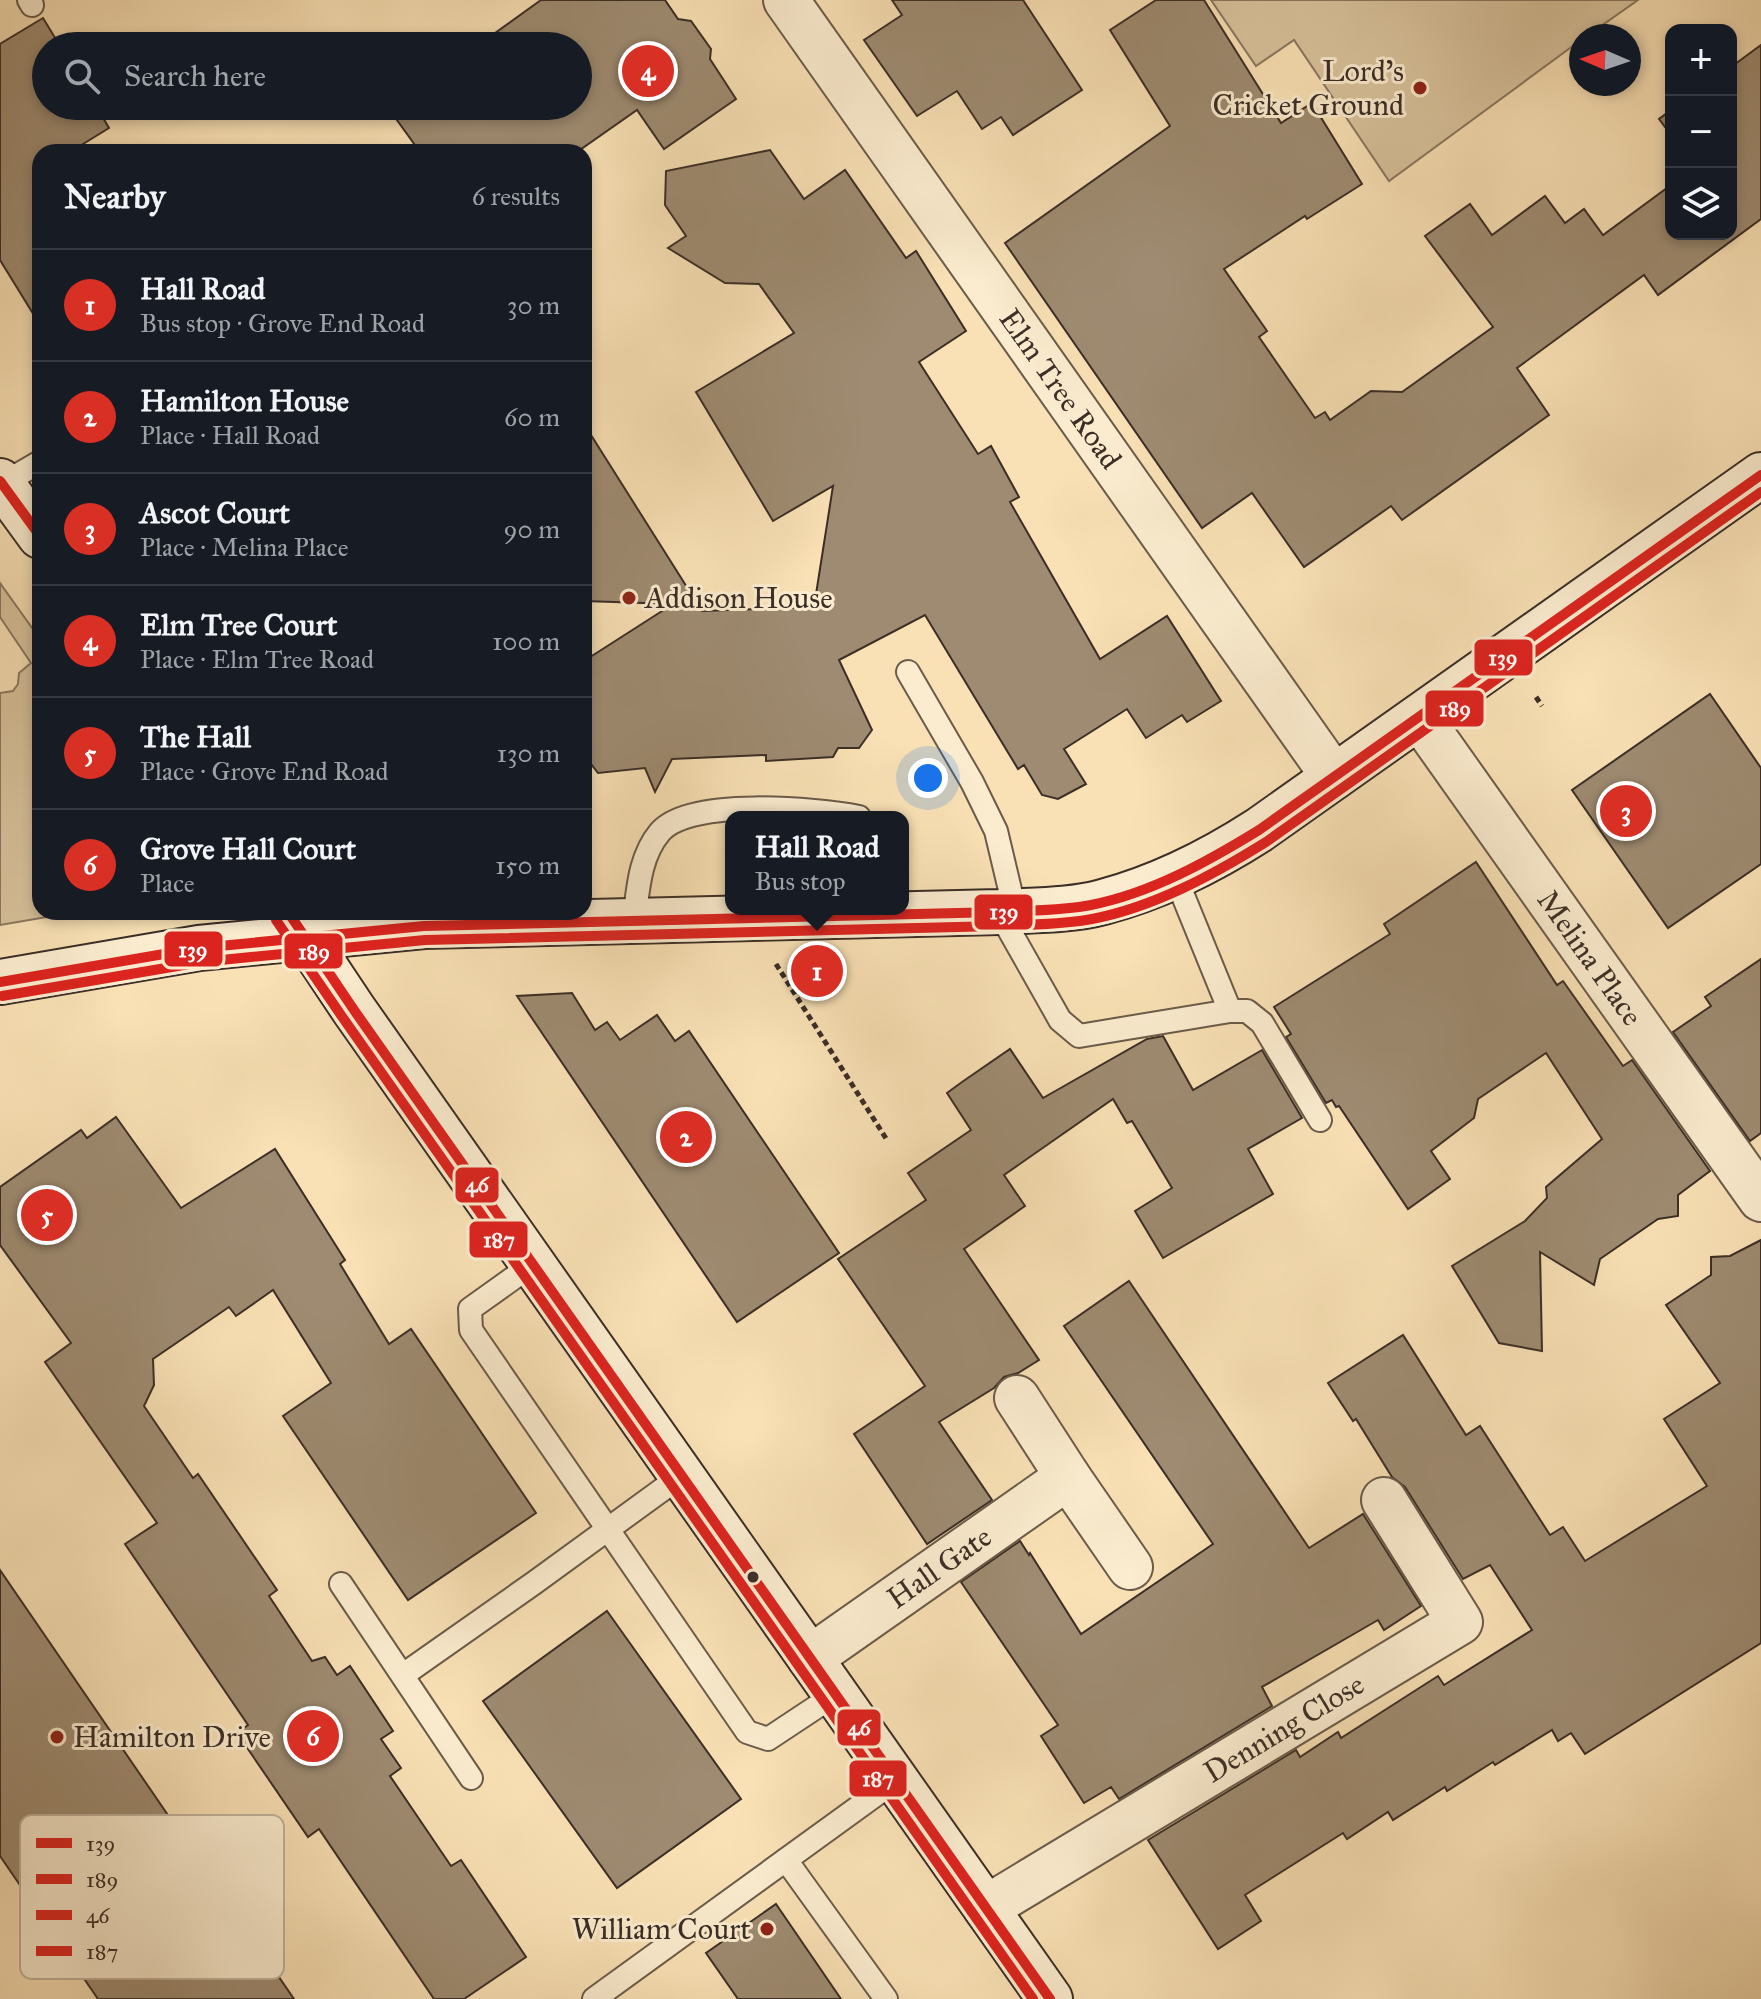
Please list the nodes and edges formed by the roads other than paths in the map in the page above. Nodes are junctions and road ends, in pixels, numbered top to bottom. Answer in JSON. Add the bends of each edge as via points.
{"nodes":[{"id":1,"x":786,"y":0,"type":"edge"},
{"id":2,"x":32,"y":466,"type":"edge"},
{"id":3,"x":1761,"y":475,"type":"edge"},
{"id":4,"x":1,"y":483,"type":"edge"},
{"id":5,"x":32,"y":525,"type":"edge"},
{"id":6,"x":908,"y":672,"type":"dead end"},
{"id":7,"x":1420,"y":718,"type":"junction"},
{"id":8,"x":1334,"y":777,"type":"junction"},
{"id":9,"x":818,"y":811,"type":"edge"},
{"id":10,"x":1175,"y":876,"type":"junction"},
{"id":11,"x":909,"y":912,"type":"edge"},
{"id":12,"x":1007,"y":912,"type":"junction"},
{"id":13,"x":834,"y":915,"type":"edge"},
{"id":14,"x":592,"y":919,"type":"edge"},
{"id":15,"x":511,"y":920,"type":"edge"},
{"id":16,"x":634,"y":921,"type":"junction"},
{"id":17,"x":366,"y":923,"type":"edge"},
{"id":18,"x":297,"y":924,"type":"edge"},
{"id":19,"x":0,"y":982,"type":"edge"},
{"id":20,"x":1230,"y":1011,"type":"junction"},
{"id":21,"x":1320,"y":1120,"type":"dead end"},
{"id":22,"x":1761,"y":1199,"type":"edge"},
{"id":23,"x":533,"y":1264,"type":"junction"},
{"id":24,"x":1017,"y":1398,"type":"dead end"},
{"id":25,"x":681,"y":1476,"type":"junction"},
{"id":26,"x":1068,"y":1477,"type":"junction"},
{"id":27,"x":1384,"y":1500,"type":"dead end"},
{"id":28,"x":608,"y":1528,"type":"junction"},
{"id":29,"x":1130,"y":1567,"type":"dead end"},
{"id":30,"x":341,"y":1584,"type":"dead end"},
{"id":31,"x":810,"y":1658,"type":"junction"},
{"id":32,"x":403,"y":1675,"type":"junction"},
{"id":33,"x":836,"y":1694,"type":"junction"},
{"id":34,"x":471,"y":1778,"type":"dead end"},
{"id":35,"x":896,"y":1780,"type":"junction"},
{"id":36,"x":786,"y":1860,"type":"junction"},
{"id":37,"x":986,"y":1908,"type":"junction"},
{"id":38,"x":1047,"y":1998,"type":"edge"},
{"id":39,"x":594,"y":1999,"type":"edge"},
{"id":40,"x":886,"y":1999,"type":"edge"}],
"edges":[{"from":1,"to":8,"type":"street","name":"Elm Tree Road"},
{"from":2,"to":4,"type":"lane"},
{"from":3,"to":7,"type":"street"},
{"from":4,"to":5,"type":"street"},
{"from":6,"to":12,"type":"lane","via":[[996,831]]},
{"from":7,"to":8,"type":"street"},
{"from":7,"to":22,"type":"street","name":"Melina Place"},
{"from":8,"to":10,"type":"street","via":[[1229,850]]},
{"from":9,"to":16,"type":"lane","via":[[746,809],[678,820],[661,831],[648,852]]},
{"from":10,"to":12,"type":"street","via":[[1102,902]]},
{"from":10,"to":20,"type":"lane"},
{"from":11,"to":12,"type":"street"},
{"from":12,"to":20,"type":"lane","via":[[1060,1020],[1079,1036]]},
{"from":13,"to":16,"type":"street"},
{"from":14,"to":16,"type":"street"},
{"from":15,"to":17,"type":"street","via":[[424,926]]},
{"from":17,"to":18,"type":"street"},
{"from":18,"to":19,"type":"street","via":[[199,948]]},
{"from":18,"to":23,"type":"street"},
{"from":20,"to":21,"type":"lane","via":[[1247,1011],[1262,1023]]},
{"from":23,"to":25,"type":"street"},
{"from":23,"to":28,"type":"lane","via":[[470,1309],[471,1330]]},
{"from":24,"to":26,"type":"street"},
{"from":25,"to":28,"type":"lane"},
{"from":25,"to":31,"type":"street"},
{"from":26,"to":29,"type":"street"},
{"from":26,"to":31,"type":"street","name":"Hall Gate"},
{"from":27,"to":37,"type":"street","name":"Denning Close","via":[[1460,1622]]},
{"from":28,"to":32,"type":"lane"},
{"from":28,"to":33,"type":"lane","via":[[747,1732],[768,1739]]},
{"from":30,"to":32,"type":"lane"},
{"from":31,"to":33,"type":"street"},
{"from":32,"to":34,"type":"lane"},
{"from":33,"to":35,"type":"street"},
{"from":35,"to":36,"type":"lane"},
{"from":35,"to":37,"type":"street"},
{"from":36,"to":39,"type":"lane"},
{"from":36,"to":40,"type":"lane"},
{"from":37,"to":38,"type":"street"}]}
